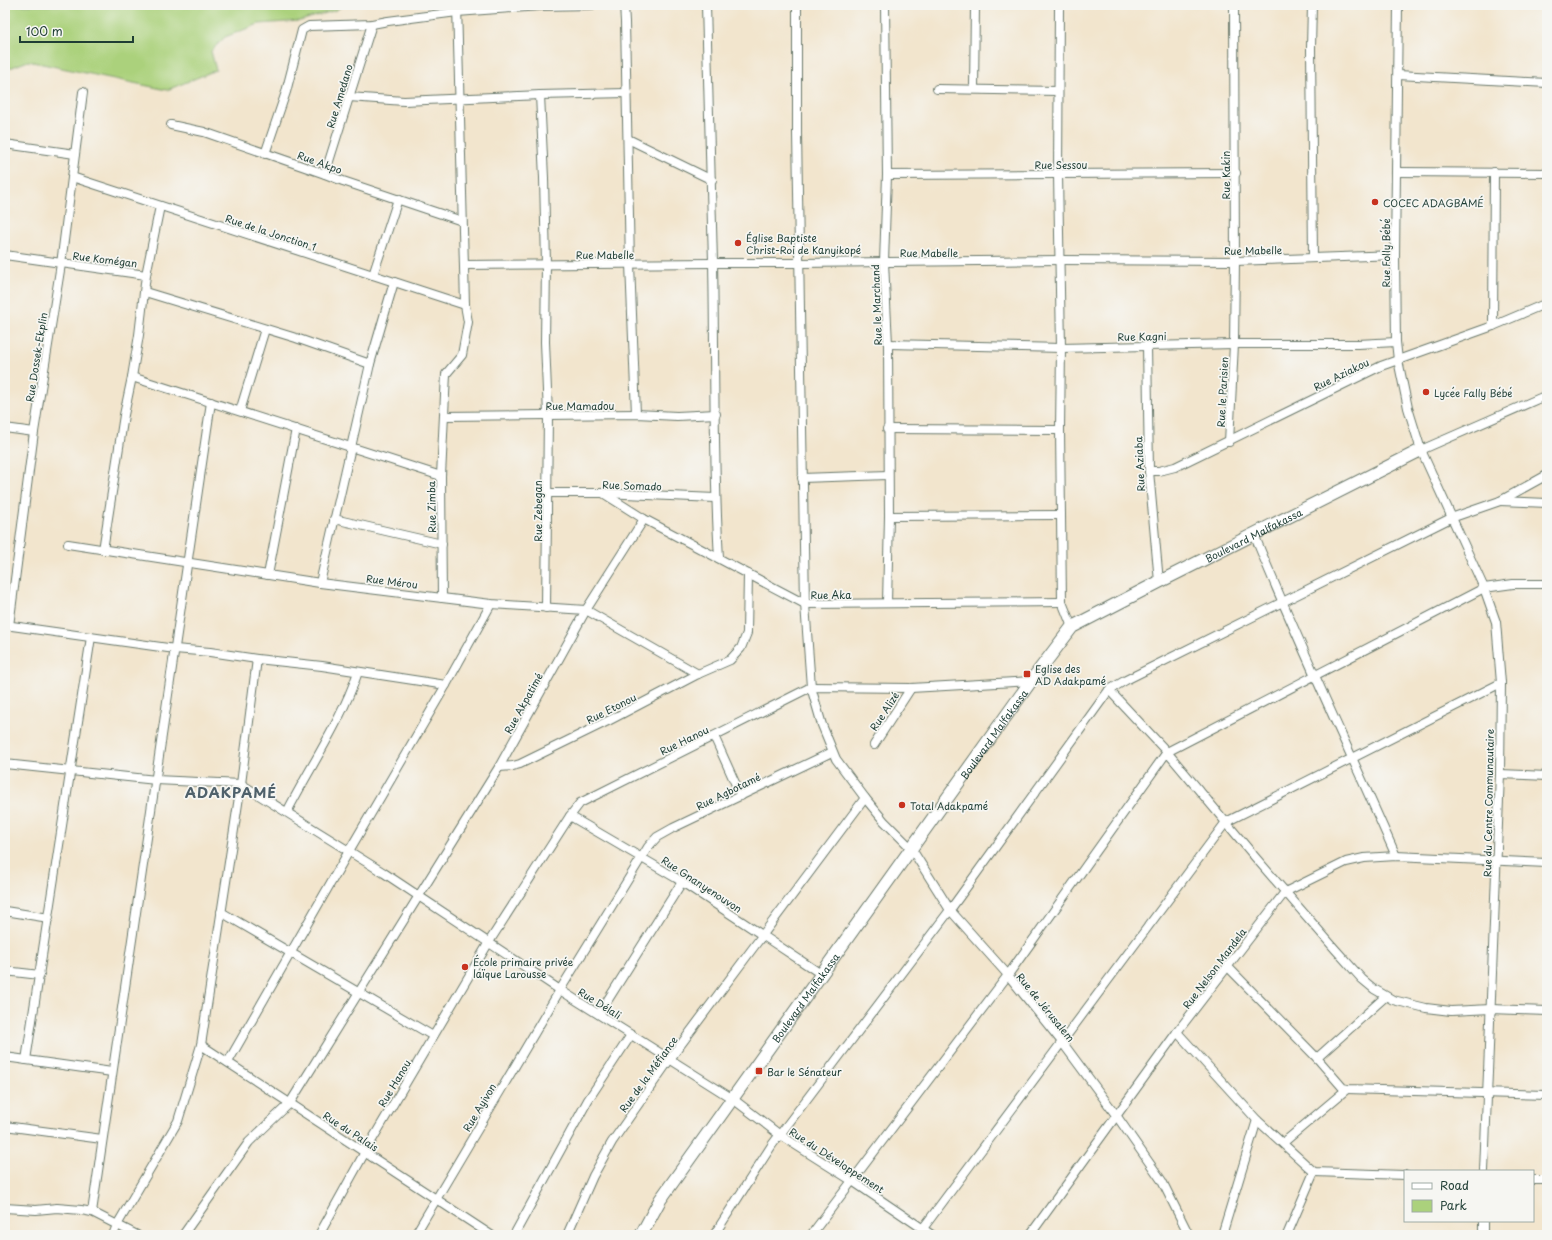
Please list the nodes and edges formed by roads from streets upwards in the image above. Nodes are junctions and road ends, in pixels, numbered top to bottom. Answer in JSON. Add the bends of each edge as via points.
{"nodes":[{"id":1,"x":592,"y":5,"type":"edge"},
{"id":2,"x":624,"y":5,"type":"edge"},
{"id":3,"x":706,"y":5,"type":"edge"},
{"id":4,"x":797,"y":5,"type":"edge"},
{"id":5,"x":885,"y":5,"type":"edge"},
{"id":6,"x":975,"y":5,"type":"edge"},
{"id":7,"x":1059,"y":5,"type":"edge"},
{"id":8,"x":1234,"y":5,"type":"edge"},
{"id":9,"x":1312,"y":5,"type":"edge"},
{"id":10,"x":1398,"y":5,"type":"edge"},
{"id":11,"x":540,"y":6,"type":"edge"},
{"id":12,"x":457,"y":9,"type":"edge"},
{"id":13,"x":372,"y":24,"type":"junction"},
{"id":14,"x":1398,"y":75,"type":"junction"},
{"id":15,"x":1547,"y":82,"type":"edge"},
{"id":16,"x":937,"y":89,"type":"dead end"},
{"id":17,"x":974,"y":89,"type":"junction"},
{"id":18,"x":83,"y":92,"type":"dead end"},
{"id":19,"x":1058,"y":92,"type":"junction"},
{"id":20,"x":627,"y":93,"type":"junction"},
{"id":21,"x":540,"y":95,"type":"junction"},
{"id":22,"x":349,"y":97,"type":"junction"},
{"id":23,"x":458,"y":99,"type":"junction"},
{"id":24,"x":171,"y":124,"type":"dead end"},
{"id":25,"x":628,"y":139,"type":"junction"},
{"id":26,"x":5,"y":144,"type":"edge"},
{"id":27,"x":75,"y":154,"type":"junction"},
{"id":28,"x":265,"y":154,"type":"junction"},
{"id":29,"x":1397,"y":172,"type":"junction"},
{"id":30,"x":1494,"y":172,"type":"junction"},
{"id":31,"x":1236,"y":173,"type":"junction"},
{"id":32,"x":1547,"y":173,"type":"edge"},
{"id":33,"x":325,"y":174,"type":"junction"},
{"id":34,"x":1058,"y":174,"type":"junction"},
{"id":35,"x":887,"y":175,"type":"junction"},
{"id":36,"x":72,"y":177,"type":"junction"},
{"id":37,"x":712,"y":180,"type":"junction"},
{"id":38,"x":398,"y":199,"type":"junction"},
{"id":39,"x":160,"y":206,"type":"junction"},
{"id":40,"x":462,"y":220,"type":"junction"},
{"id":41,"x":5,"y":255,"type":"edge"},
{"id":42,"x":1395,"y":255,"type":"junction"},
{"id":43,"x":1313,"y":258,"type":"junction"},
{"id":44,"x":1061,"y":260,"type":"junction"},
{"id":45,"x":1235,"y":261,"type":"junction"},
{"id":46,"x":884,"y":262,"type":"junction"},
{"id":47,"x":713,"y":263,"type":"junction"},
{"id":48,"x":61,"y":264,"type":"junction"},
{"id":49,"x":546,"y":264,"type":"junction"},
{"id":50,"x":630,"y":264,"type":"junction"},
{"id":51,"x":800,"y":264,"type":"junction"},
{"id":52,"x":464,"y":265,"type":"junction"},
{"id":53,"x":146,"y":275,"type":"junction"},
{"id":54,"x":373,"y":275,"type":"junction"},
{"id":55,"x":394,"y":282,"type":"junction"},
{"id":56,"x":145,"y":292,"type":"junction"},
{"id":57,"x":1547,"y":302,"type":"edge"},
{"id":58,"x":465,"y":306,"type":"junction"},
{"id":59,"x":1493,"y":326,"type":"junction"},
{"id":60,"x":265,"y":330,"type":"junction"},
{"id":61,"x":1396,"y":342,"type":"junction"},
{"id":62,"x":888,"y":344,"type":"junction"},
{"id":63,"x":1234,"y":344,"type":"junction"},
{"id":64,"x":1147,"y":345,"type":"junction"},
{"id":65,"x":1061,"y":348,"type":"junction"},
{"id":66,"x":1398,"y":360,"type":"junction"},
{"id":67,"x":370,"y":364,"type":"junction"},
{"id":68,"x":132,"y":377,"type":"junction"},
{"id":69,"x":1547,"y":395,"type":"edge"},
{"id":70,"x":211,"y":402,"type":"junction"},
{"id":71,"x":240,"y":411,"type":"junction"},
{"id":72,"x":636,"y":414,"type":"junction"},
{"id":73,"x":716,"y":414,"type":"junction"},
{"id":74,"x":548,"y":415,"type":"junction"},
{"id":75,"x":444,"y":416,"type":"junction"},
{"id":76,"x":5,"y":428,"type":"edge"},
{"id":77,"x":296,"y":429,"type":"junction"},
{"id":78,"x":887,"y":429,"type":"junction"},
{"id":79,"x":1060,"y":430,"type":"junction"},
{"id":80,"x":34,"y":432,"type":"junction"},
{"id":81,"x":1229,"y":442,"type":"junction"},
{"id":82,"x":350,"y":447,"type":"junction"},
{"id":83,"x":1421,"y":450,"type":"junction"},
{"id":84,"x":1149,"y":471,"type":"junction"},
{"id":85,"x":888,"y":475,"type":"junction"},
{"id":86,"x":1547,"y":475,"type":"edge"},
{"id":87,"x":441,"y":476,"type":"junction"},
{"id":88,"x":802,"y":478,"type":"junction"},
{"id":89,"x":547,"y":493,"type":"junction"},
{"id":90,"x":603,"y":493,"type":"junction"},
{"id":91,"x":716,"y":498,"type":"junction"},
{"id":92,"x":1500,"y":501,"type":"junction"},
{"id":93,"x":1547,"y":503,"type":"edge"},
{"id":94,"x":1061,"y":515,"type":"junction"},
{"id":95,"x":888,"y":516,"type":"junction"},
{"id":96,"x":1451,"y":518,"type":"junction"},
{"id":97,"x":334,"y":519,"type":"junction"},
{"id":98,"x":644,"y":519,"type":"junction"},
{"id":99,"x":1254,"y":534,"type":"junction"},
{"id":100,"x":68,"y":544,"type":"dead end"},
{"id":101,"x":442,"y":544,"type":"junction"},
{"id":102,"x":103,"y":550,"type":"junction"},
{"id":103,"x":719,"y":558,"type":"junction"},
{"id":104,"x":188,"y":563,"type":"junction"},
{"id":105,"x":748,"y":574,"type":"junction"},
{"id":106,"x":268,"y":575,"type":"junction"},
{"id":107,"x":1159,"y":582,"type":"junction"},
{"id":108,"x":320,"y":583,"type":"junction"},
{"id":109,"x":1547,"y":584,"type":"edge"},
{"id":110,"x":1484,"y":588,"type":"junction"},
{"id":111,"x":442,"y":598,"type":"junction"},
{"id":112,"x":1062,"y":602,"type":"junction"},
{"id":113,"x":1281,"y":602,"type":"junction"},
{"id":114,"x":887,"y":603,"type":"junction"},
{"id":115,"x":491,"y":604,"type":"junction"},
{"id":116,"x":805,"y":604,"type":"junction"},
{"id":117,"x":546,"y":608,"type":"junction"},
{"id":118,"x":586,"y":610,"type":"junction"},
{"id":119,"x":7,"y":626,"type":"edge"},
{"id":120,"x":1072,"y":627,"type":"junction"},
{"id":121,"x":91,"y":637,"type":"junction"},
{"id":122,"x":175,"y":649,"type":"junction"},
{"id":123,"x":257,"y":659,"type":"junction"},
{"id":124,"x":358,"y":672,"type":"junction"},
{"id":125,"x":698,"y":674,"type":"junction"},
{"id":126,"x":1315,"y":676,"type":"junction"},
{"id":127,"x":1031,"y":681,"type":"junction"},
{"id":128,"x":1501,"y":683,"type":"junction"},
{"id":129,"x":446,"y":685,"type":"junction"},
{"id":130,"x":811,"y":687,"type":"junction"},
{"id":131,"x":911,"y":688,"type":"junction"},
{"id":132,"x":1109,"y":690,"type":"junction"},
{"id":133,"x":714,"y":736,"type":"junction"},
{"id":134,"x":874,"y":745,"type":"dead end"},
{"id":135,"x":832,"y":752,"type":"junction"},
{"id":136,"x":1167,"y":752,"type":"junction"},
{"id":137,"x":1353,"y":757,"type":"junction"},
{"id":138,"x":5,"y":764,"type":"edge"},
{"id":139,"x":499,"y":767,"type":"junction"},
{"id":140,"x":71,"y":771,"type":"junction"},
{"id":141,"x":1500,"y":774,"type":"junction"},
{"id":142,"x":1547,"y":776,"type":"edge"},
{"id":143,"x":156,"y":780,"type":"junction"},
{"id":144,"x":241,"y":784,"type":"junction"},
{"id":145,"x":741,"y":796,"type":"junction"},
{"id":146,"x":865,"y":798,"type":"junction"},
{"id":147,"x":286,"y":812,"type":"junction"},
{"id":148,"x":570,"y":816,"type":"junction"},
{"id":149,"x":1226,"y":822,"type":"junction"},
{"id":150,"x":911,"y":848,"type":"junction"},
{"id":151,"x":348,"y":851,"type":"junction"},
{"id":152,"x":1396,"y":856,"type":"junction"},
{"id":153,"x":641,"y":858,"type":"junction"},
{"id":154,"x":1497,"y":861,"type":"junction"},
{"id":155,"x":1547,"y":863,"type":"edge"},
{"id":156,"x":682,"y":882,"type":"junction"},
{"id":157,"x":1285,"y":892,"type":"junction"},
{"id":158,"x":419,"y":896,"type":"junction"},
{"id":159,"x":950,"y":910,"type":"junction"},
{"id":160,"x":5,"y":911,"type":"edge"},
{"id":161,"x":221,"y":912,"type":"junction"},
{"id":162,"x":49,"y":918,"type":"junction"},
{"id":163,"x":762,"y":935,"type":"junction"},
{"id":164,"x":489,"y":942,"type":"junction"},
{"id":165,"x":291,"y":952,"type":"junction"},
{"id":166,"x":1227,"y":966,"type":"junction"},
{"id":167,"x":5,"y":971,"type":"edge"},
{"id":168,"x":821,"y":974,"type":"junction"},
{"id":169,"x":1008,"y":974,"type":"junction"},
{"id":170,"x":40,"y":975,"type":"junction"},
{"id":171,"x":560,"y":990,"type":"junction"},
{"id":172,"x":359,"y":993,"type":"junction"},
{"id":173,"x":1385,"y":997,"type":"junction"},
{"id":174,"x":1491,"y":1009,"type":"junction"},
{"id":175,"x":1547,"y":1012,"type":"edge"},
{"id":176,"x":599,"y":1014,"type":"junction"},
{"id":177,"x":1177,"y":1032,"type":"junction"},
{"id":178,"x":631,"y":1035,"type":"junction"},
{"id":179,"x":433,"y":1036,"type":"junction"},
{"id":180,"x":1062,"y":1042,"type":"junction"},
{"id":181,"x":201,"y":1045,"type":"junction"},
{"id":182,"x":5,"y":1057,"type":"edge"},
{"id":183,"x":1317,"y":1058,"type":"junction"},
{"id":184,"x":670,"y":1059,"type":"junction"},
{"id":185,"x":26,"y":1060,"type":"junction"},
{"id":186,"x":228,"y":1062,"type":"junction"},
{"id":187,"x":112,"y":1072,"type":"junction"},
{"id":188,"x":1347,"y":1089,"type":"junction"},
{"id":189,"x":1487,"y":1094,"type":"junction"},
{"id":190,"x":1547,"y":1096,"type":"edge"},
{"id":191,"x":733,"y":1098,"type":"junction"},
{"id":192,"x":290,"y":1103,"type":"junction"},
{"id":193,"x":1116,"y":1115,"type":"junction"},
{"id":194,"x":1257,"y":1120,"type":"junction"},
{"id":195,"x":5,"y":1126,"type":"edge"},
{"id":196,"x":780,"y":1135,"type":"junction"},
{"id":197,"x":102,"y":1139,"type":"junction"},
{"id":198,"x":1283,"y":1143,"type":"junction"},
{"id":199,"x":365,"y":1152,"type":"junction"},
{"id":200,"x":1484,"y":1170,"type":"edge"},
{"id":201,"x":1314,"y":1172,"type":"junction"},
{"id":202,"x":1404,"y":1175,"type":"edge"},
{"id":203,"x":851,"y":1180,"type":"junction"},
{"id":204,"x":1534,"y":1180,"type":"edge"},
{"id":205,"x":1547,"y":1180,"type":"edge"},
{"id":206,"x":436,"y":1199,"type":"junction"},
{"id":207,"x":5,"y":1208,"type":"edge"},
{"id":208,"x":92,"y":1212,"type":"junction"},
{"id":209,"x":1483,"y":1222,"type":"edge"},
{"id":210,"x":117,"y":1225,"type":"junction"},
{"id":211,"x":920,"y":1232,"type":"edge"},
{"id":212,"x":113,"y":1235,"type":"edge"},
{"id":213,"x":137,"y":1235,"type":"edge"},
{"id":214,"x":183,"y":1235,"type":"edge"},
{"id":215,"x":319,"y":1235,"type":"edge"},
{"id":216,"x":415,"y":1235,"type":"edge"},
{"id":217,"x":490,"y":1235,"type":"edge"},
{"id":218,"x":514,"y":1235,"type":"edge"},
{"id":219,"x":567,"y":1235,"type":"edge"},
{"id":220,"x":641,"y":1235,"type":"edge"},
{"id":221,"x":714,"y":1235,"type":"edge"},
{"id":222,"x":811,"y":1235,"type":"edge"},
{"id":223,"x":932,"y":1235,"type":"edge"},
{"id":224,"x":1030,"y":1235,"type":"edge"},
{"id":225,"x":1189,"y":1235,"type":"edge"},
{"id":226,"x":1222,"y":1235,"type":"edge"},
{"id":227,"x":1287,"y":1235,"type":"edge"},
{"id":228,"x":1483,"y":1235,"type":"edge"}],
"edges":[{"from":1,"to":11,"type":"street"},
{"from":2,"to":20,"type":"street"},
{"from":3,"to":37,"type":"street"},
{"from":4,"to":51,"type":"street","name":"Rue de Jérusalem"},
{"from":5,"to":35,"type":"street","name":"Rue le Marchand"},
{"from":6,"to":17,"type":"street"},
{"from":7,"to":19,"type":"street"},
{"from":8,"to":31,"type":"street","name":"Rue Kakin"},
{"from":9,"to":43,"type":"street"},
{"from":10,"to":14,"type":"street","name":"Rue Folly Bébé"},
{"from":11,"to":12,"type":"street"},
{"from":12,"to":13,"type":"street"},
{"from":12,"to":23,"type":"street","name":"Rue Zimba"},
{"from":13,"to":22,"type":"street","name":"Rue Amedano"},
{"from":13,"to":28,"type":"street","via":[[309,26],[302,30],[286,92]]},
{"from":14,"to":15,"type":"street"},
{"from":14,"to":29,"type":"street","name":"Rue Folly Bébé"},
{"from":16,"to":17,"type":"street"},
{"from":17,"to":19,"type":"street"},
{"from":18,"to":27,"type":"street","name":"Rue Dossek-Ekplin"},
{"from":19,"to":34,"type":"street"},
{"from":20,"to":21,"type":"street"},
{"from":20,"to":25,"type":"street"},
{"from":21,"to":23,"type":"street"},
{"from":21,"to":49,"type":"street","name":"Rue Zebegan"},
{"from":22,"to":23,"type":"street","via":[[404,101]]},
{"from":22,"to":33,"type":"street","name":"Rue Amedano"},
{"from":23,"to":40,"type":"street","name":"Rue Zimba"},
{"from":24,"to":28,"type":"street","name":"Rue Akpo","via":[[204,132]]},
{"from":25,"to":37,"type":"street"},
{"from":25,"to":50,"type":"street"},
{"from":26,"to":27,"type":"street"},
{"from":27,"to":36,"type":"street","name":"Rue Dossek-Ekplin"},
{"from":28,"to":33,"type":"street","name":"Rue Akpo"},
{"from":29,"to":30,"type":"street"},
{"from":29,"to":42,"type":"street","name":"Rue Folly Bébé"},
{"from":30,"to":32,"type":"street"},
{"from":30,"to":59,"type":"street"},
{"from":31,"to":34,"type":"street","name":"Rue Sessou"},
{"from":31,"to":45,"type":"street","name":"Rue Kakin"},
{"from":33,"to":38,"type":"street","name":"Rue Akpo"},
{"from":34,"to":35,"type":"street","name":"Rue Sessou"},
{"from":34,"to":44,"type":"street"},
{"from":35,"to":46,"type":"street","name":"Rue le Marchand"},
{"from":36,"to":39,"type":"street","name":"Rue de la Jonction 1"},
{"from":36,"to":48,"type":"street","name":"Rue Dossek-Ekplin"},
{"from":37,"to":47,"type":"street"},
{"from":38,"to":40,"type":"street","name":"Rue Akpo"},
{"from":38,"to":54,"type":"street"},
{"from":39,"to":53,"type":"street"},
{"from":39,"to":54,"type":"street","name":"Rue de la Jonction 1"},
{"from":40,"to":52,"type":"street","name":"Rue Zimba"},
{"from":41,"to":48,"type":"street","name":"Rue Komégan"},
{"from":42,"to":43,"type":"street","name":"Rue Mabelle"},
{"from":42,"to":61,"type":"street","name":"Rue Folly Bébé"},
{"from":43,"to":45,"type":"street","name":"Rue Mabelle"},
{"from":44,"to":45,"type":"street","name":"Rue Mabelle"},
{"from":44,"to":46,"type":"street","name":"Rue Mabelle"},
{"from":44,"to":65,"type":"street"},
{"from":45,"to":63,"type":"street","name":"Rue Kakin"},
{"from":46,"to":51,"type":"street","name":"Rue Mabelle"},
{"from":46,"to":62,"type":"street","name":"Rue le Marchand"},
{"from":47,"to":50,"type":"street","name":"Rue Mabelle"},
{"from":47,"to":51,"type":"street","name":"Rue Mabelle"},
{"from":47,"to":73,"type":"street"},
{"from":48,"to":53,"type":"street","name":"Rue Komégan"},
{"from":48,"to":80,"type":"street","name":"Rue Dossek-Ekplin"},
{"from":49,"to":50,"type":"street","name":"Rue Mabelle"},
{"from":49,"to":52,"type":"street","name":"Rue Mabelle"},
{"from":49,"to":74,"type":"street","name":"Rue Zebegan","via":[[545,342]]},
{"from":50,"to":72,"type":"street"},
{"from":51,"to":88,"type":"street","name":"Rue de Jérusalem"},
{"from":52,"to":58,"type":"street","name":"Rue Zimba"},
{"from":53,"to":56,"type":"street"},
{"from":54,"to":55,"type":"street","name":"Rue de la Jonction 1"},
{"from":55,"to":58,"type":"street","name":"Rue de la Jonction 1"},
{"from":55,"to":67,"type":"street"},
{"from":56,"to":60,"type":"street"},
{"from":56,"to":68,"type":"street"},
{"from":57,"to":59,"type":"street","name":"Rue Aziakou"},
{"from":58,"to":75,"type":"street","name":"Rue Zimba","via":[[468,322],[462,355],[446,374]]},
{"from":59,"to":66,"type":"street","name":"Rue Aziakou"},
{"from":60,"to":67,"type":"street"},
{"from":60,"to":71,"type":"street"},
{"from":61,"to":63,"type":"street","name":"Rue Kagni"},
{"from":61,"to":66,"type":"street","name":"Rue Folly Bébé"},
{"from":62,"to":65,"type":"street","name":"Rue Kagni"},
{"from":62,"to":78,"type":"street","name":"Rue le Marchand"},
{"from":63,"to":64,"type":"street","name":"Rue Kagni"},
{"from":63,"to":81,"type":"street","name":"Rue le Parisien"},
{"from":64,"to":65,"type":"street","name":"Rue Kagni"},
{"from":64,"to":84,"type":"street","name":"Rue Aziaba"},
{"from":65,"to":79,"type":"street"},
{"from":66,"to":81,"type":"street","name":"Rue Aziakou","via":[[1381,366]]},
{"from":66,"to":83,"type":"street","name":"Rue Folly Bébé","via":[[1408,408]]},
{"from":67,"to":82,"type":"street"},
{"from":68,"to":70,"type":"street"},
{"from":68,"to":102,"type":"street"},
{"from":69,"to":83,"type":"street","name":"Boulevard Malfakassa"},
{"from":70,"to":71,"type":"street"},
{"from":70,"to":104,"type":"street"},
{"from":71,"to":77,"type":"street"},
{"from":72,"to":73,"type":"street","name":"Rue Mamadou"},
{"from":72,"to":74,"type":"street","name":"Rue Mamadou"},
{"from":73,"to":91,"type":"street"},
{"from":74,"to":75,"type":"street","name":"Rue Mamadou"},
{"from":74,"to":89,"type":"street","name":"Rue Zebegan"},
{"from":75,"to":87,"type":"street","name":"Rue Zimba"},
{"from":76,"to":80,"type":"street"},
{"from":77,"to":82,"type":"street"},
{"from":77,"to":106,"type":"street"},
{"from":78,"to":79,"type":"street"},
{"from":78,"to":85,"type":"street","name":"Rue le Marchand"},
{"from":79,"to":94,"type":"street"},
{"from":80,"to":119,"type":"street","name":"Rue Dossek-Ekplin"},
{"from":81,"to":84,"type":"street","name":"Rue Aziakou","via":[[1175,467]]},
{"from":82,"to":87,"type":"street"},
{"from":82,"to":97,"type":"street"},
{"from":83,"to":96,"type":"street","name":"Rue du Centre Communautaire"},
{"from":83,"to":99,"type":"street","name":"Boulevard Malfakassa"},
{"from":84,"to":107,"type":"street","name":"Rue Aziaba"},
{"from":85,"to":88,"type":"street"},
{"from":85,"to":95,"type":"street","name":"Rue le Marchand"},
{"from":86,"to":92,"type":"street"},
{"from":87,"to":101,"type":"street","name":"Rue Zimba"},
{"from":88,"to":116,"type":"street","name":"Rue de Jérusalem"},
{"from":89,"to":90,"type":"street","name":"Rue Somado"},
{"from":89,"to":117,"type":"street","name":"Rue Zebegan"},
{"from":90,"to":91,"type":"street","name":"Rue Somado"},
{"from":90,"to":98,"type":"street","name":"Rue Aka"},
{"from":91,"to":103,"type":"street"},
{"from":92,"to":93,"type":"street"},
{"from":92,"to":96,"type":"street"},
{"from":94,"to":95,"type":"street"},
{"from":94,"to":112,"type":"street"},
{"from":95,"to":114,"type":"street","name":"Rue le Marchand"},
{"from":96,"to":110,"type":"street","name":"Rue du Centre Communautaire"},
{"from":96,"to":113,"type":"street"},
{"from":97,"to":101,"type":"street"},
{"from":97,"to":108,"type":"street"},
{"from":98,"to":103,"type":"street","name":"Rue Aka"},
{"from":98,"to":118,"type":"street","name":"Rue Akpatimé"},
{"from":99,"to":107,"type":"street","name":"Boulevard Malfakassa"},
{"from":99,"to":113,"type":"street"},
{"from":100,"to":102,"type":"street","name":"Rue Mérou"},
{"from":101,"to":111,"type":"street","name":"Rue Zimba"},
{"from":102,"to":104,"type":"street","name":"Rue Mérou"},
{"from":103,"to":105,"type":"street","name":"Rue Aka"},
{"from":104,"to":106,"type":"street","name":"Rue Mérou"},
{"from":104,"to":122,"type":"street"},
{"from":105,"to":116,"type":"street","name":"Rue Aka"},
{"from":105,"to":125,"type":"street","name":"Rue Etonou","via":[[747,633],[741,648],[730,660]]},
{"from":106,"to":108,"type":"street","name":"Rue Mérou"},
{"from":107,"to":120,"type":"street","name":"Boulevard Malfakassa"},
{"from":108,"to":111,"type":"street","name":"Rue Mérou"},
{"from":109,"to":110,"type":"street","via":[[1513,584]]},
{"from":110,"to":126,"type":"street"},
{"from":110,"to":128,"type":"street","name":"Rue du Centre Communautaire","via":[[1496,622]]},
{"from":111,"to":115,"type":"street","name":"Rue Mérou"},
{"from":112,"to":114,"type":"street","name":"Rue Aka"},
{"from":112,"to":120,"type":"street"},
{"from":113,"to":126,"type":"street"},
{"from":113,"to":132,"type":"street"},
{"from":114,"to":116,"type":"street","name":"Rue Aka"},
{"from":115,"to":117,"type":"street","name":"Rue Mérou"},
{"from":115,"to":129,"type":"street"},
{"from":116,"to":130,"type":"street","name":"Rue de Jérusalem"},
{"from":117,"to":118,"type":"street","name":"Rue Mérou"},
{"from":118,"to":125,"type":"street","name":"Rue Mérou"},
{"from":118,"to":139,"type":"street","name":"Rue Akpatimé"},
{"from":119,"to":121,"type":"street"},
{"from":120,"to":127,"type":"street","name":"Boulevard Malfakassa"},
{"from":121,"to":122,"type":"street"},
{"from":121,"to":140,"type":"street"},
{"from":122,"to":123,"type":"street"},
{"from":122,"to":143,"type":"street"},
{"from":123,"to":124,"type":"street"},
{"from":123,"to":144,"type":"street"},
{"from":124,"to":129,"type":"street"},
{"from":124,"to":147,"type":"street","via":[[328,739]]},
{"from":125,"to":139,"type":"street","name":"Rue Etonou","via":[[520,764]]},
{"from":126,"to":136,"type":"street"},
{"from":126,"to":137,"type":"street"},
{"from":127,"to":131,"type":"street"},
{"from":127,"to":150,"type":"street","name":"Boulevard Malfakassa"},
{"from":128,"to":137,"type":"street"},
{"from":128,"to":141,"type":"street","name":"Rue du Centre Communautaire"},
{"from":129,"to":151,"type":"street"},
{"from":130,"to":131,"type":"street"},
{"from":130,"to":133,"type":"street","name":"Rue Hanou"},
{"from":130,"to":135,"type":"street","name":"Rue de Jérusalem"},
{"from":131,"to":134,"type":"street","name":"Rue Alizé"},
{"from":132,"to":136,"type":"street"},
{"from":132,"to":159,"type":"street"},
{"from":133,"to":145,"type":"street"},
{"from":133,"to":148,"type":"street","name":"Rue Hanou","via":[[583,801]]},
{"from":135,"to":145,"type":"street","name":"Rue Agbotamé"},
{"from":135,"to":146,"type":"street","name":"Rue de Jérusalem"},
{"from":136,"to":149,"type":"street"},
{"from":136,"to":169,"type":"street"},
{"from":137,"to":149,"type":"street"},
{"from":137,"to":152,"type":"street"},
{"from":138,"to":140,"type":"street"},
{"from":139,"to":158,"type":"street","name":"Rue Akpatimé"},
{"from":140,"to":143,"type":"street"},
{"from":140,"to":162,"type":"street"},
{"from":141,"to":142,"type":"street"},
{"from":141,"to":154,"type":"street","name":"Rue du Centre Communautaire"},
{"from":143,"to":144,"type":"street"},
{"from":143,"to":187,"type":"street"},
{"from":144,"to":147,"type":"street","name":"Rue Délali"},
{"from":144,"to":161,"type":"street"},
{"from":145,"to":153,"type":"street","name":"Rue Agbotamé","via":[[657,837]]},
{"from":146,"to":150,"type":"street","name":"Rue de Jérusalem"},
{"from":146,"to":163,"type":"street","name":"Rue de la Méfiance"},
{"from":147,"to":151,"type":"street","name":"Rue Délali"},
{"from":148,"to":153,"type":"street","name":"Rue Gnanyenouvon"},
{"from":148,"to":164,"type":"street","name":"Rue Hanou"},
{"from":149,"to":157,"type":"street"},
{"from":149,"to":180,"type":"street"},
{"from":150,"to":159,"type":"street","name":"Rue de Jérusalem"},
{"from":150,"to":168,"type":"street","name":"Boulevard Malfakassa"},
{"from":151,"to":158,"type":"street","name":"Rue Délali"},
{"from":151,"to":165,"type":"street"},
{"from":152,"to":154,"type":"street","name":"Rue Nelson Mandela"},
{"from":152,"to":157,"type":"street","name":"Rue Nelson Mandela","via":[[1354,860]]},
{"from":153,"to":156,"type":"street","name":"Rue Gnanyenouvon"},
{"from":153,"to":171,"type":"street","name":"Rue Agbotamé"},
{"from":154,"to":155,"type":"street","name":"Rue Nelson Mandela"},
{"from":154,"to":174,"type":"street","name":"Rue du Centre Communautaire"},
{"from":156,"to":163,"type":"street","name":"Rue Gnanyenouvon"},
{"from":156,"to":176,"type":"street"},
{"from":157,"to":166,"type":"street","name":"Rue Nelson Mandela"},
{"from":157,"to":173,"type":"street","via":[[1362,979]]},
{"from":158,"to":164,"type":"street","name":"Rue Délali"},
{"from":158,"to":172,"type":"street","name":"Rue Akpatimé"},
{"from":159,"to":169,"type":"street","name":"Rue de Jérusalem"},
{"from":159,"to":196,"type":"street"},
{"from":160,"to":162,"type":"street"},
{"from":161,"to":165,"type":"street"},
{"from":161,"to":181,"type":"street"},
{"from":162,"to":170,"type":"street"},
{"from":163,"to":168,"type":"street","name":"Rue Gnanyenouvon"},
{"from":163,"to":184,"type":"street","name":"Rue de la Méfiance"},
{"from":164,"to":171,"type":"street","name":"Rue Délali"},
{"from":164,"to":179,"type":"street","name":"Rue Hanou"},
{"from":165,"to":172,"type":"street"},
{"from":165,"to":186,"type":"street"},
{"from":166,"to":177,"type":"street","name":"Rue Nelson Mandela"},
{"from":166,"to":183,"type":"street"},
{"from":167,"to":170,"type":"street"},
{"from":168,"to":191,"type":"street","name":"Boulevard Malfakassa"},
{"from":169,"to":180,"type":"street","name":"Rue de Jérusalem"},
{"from":169,"to":203,"type":"street"},
{"from":170,"to":185,"type":"street"},
{"from":171,"to":176,"type":"street","name":"Rue Délali"},
{"from":171,"to":206,"type":"street","name":"Rue Ayivon"},
{"from":172,"to":179,"type":"street"},
{"from":172,"to":192,"type":"street","name":"Rue Akpatimé"},
{"from":173,"to":174,"type":"street","via":[[1426,1008],[1451,1011]]},
{"from":173,"to":183,"type":"street"},
{"from":174,"to":175,"type":"street"},
{"from":174,"to":189,"type":"street","name":"Rue du Centre Communautaire"},
{"from":176,"to":178,"type":"street","name":"Rue Délali"},
{"from":177,"to":193,"type":"street","name":"Rue Nelson Mandela"},
{"from":177,"to":194,"type":"street"},
{"from":178,"to":184,"type":"street","name":"Rue Délali"},
{"from":178,"to":218,"type":"street","via":[[588,1100]]},
{"from":179,"to":199,"type":"street","name":"Rue Hanou"},
{"from":180,"to":193,"type":"street","name":"Rue de Jérusalem"},
{"from":180,"to":211,"type":"street"},
{"from":181,"to":186,"type":"street","name":"Rue du Palais"},
{"from":181,"to":210,"type":"street","via":[[178,1121]]},
{"from":182,"to":185,"type":"street"},
{"from":183,"to":188,"type":"street","via":[[1340,1085]]},
{"from":184,"to":191,"type":"street","name":"Rue Délali"},
{"from":184,"to":219,"type":"street","name":"Rue de la Méfiance","via":[[612,1142],[593,1176]]},
{"from":185,"to":187,"type":"street"},
{"from":186,"to":192,"type":"street","name":"Rue du Palais"},
{"from":187,"to":197,"type":"street"},
{"from":188,"to":189,"type":"street"},
{"from":188,"to":198,"type":"street"},
{"from":189,"to":190,"type":"street"},
{"from":189,"to":200,"type":"street","name":"Rue du Centre Communautaire"},
{"from":191,"to":196,"type":"street","name":"Rue du Développement"},
{"from":191,"to":220,"type":"street","name":"Boulevard Malfakassa","via":[[660,1200]]},
{"from":192,"to":199,"type":"street","name":"Rue du Palais"},
{"from":192,"to":214,"type":"street","name":"Rue Akpatimé","via":[[249,1142]]},
{"from":193,"to":224,"type":"street","name":"Rue Nelson Mandela"},
{"from":193,"to":225,"type":"street","name":"Rue de Jérusalem","via":[[1162,1181]]},
{"from":194,"to":198,"type":"street"},
{"from":194,"to":226,"type":"street"},
{"from":195,"to":197,"type":"street"},
{"from":196,"to":203,"type":"street","name":"Rue du Développement"},
{"from":196,"to":221,"type":"street"},
{"from":197,"to":208,"type":"street"},
{"from":198,"to":201,"type":"street"},
{"from":199,"to":206,"type":"street","name":"Rue du Palais"},
{"from":199,"to":215,"type":"street","name":"Rue Hanou"},
{"from":201,"to":202,"type":"street"},
{"from":201,"to":227,"type":"street"},
{"from":203,"to":211,"type":"street","name":"Rue du Développement"},
{"from":203,"to":222,"type":"street"},
{"from":204,"to":205,"type":"street"},
{"from":206,"to":216,"type":"street","name":"Rue Ayivon"},
{"from":206,"to":217,"type":"street","name":"Rue du Palais"},
{"from":207,"to":208,"type":"street","via":[[57,1208]]},
{"from":208,"to":210,"type":"street"},
{"from":209,"to":228,"type":"street"},
{"from":210,"to":212,"type":"street"},
{"from":210,"to":213,"type":"street"},
{"from":211,"to":223,"type":"street","name":"Rue du Développement"}]}
